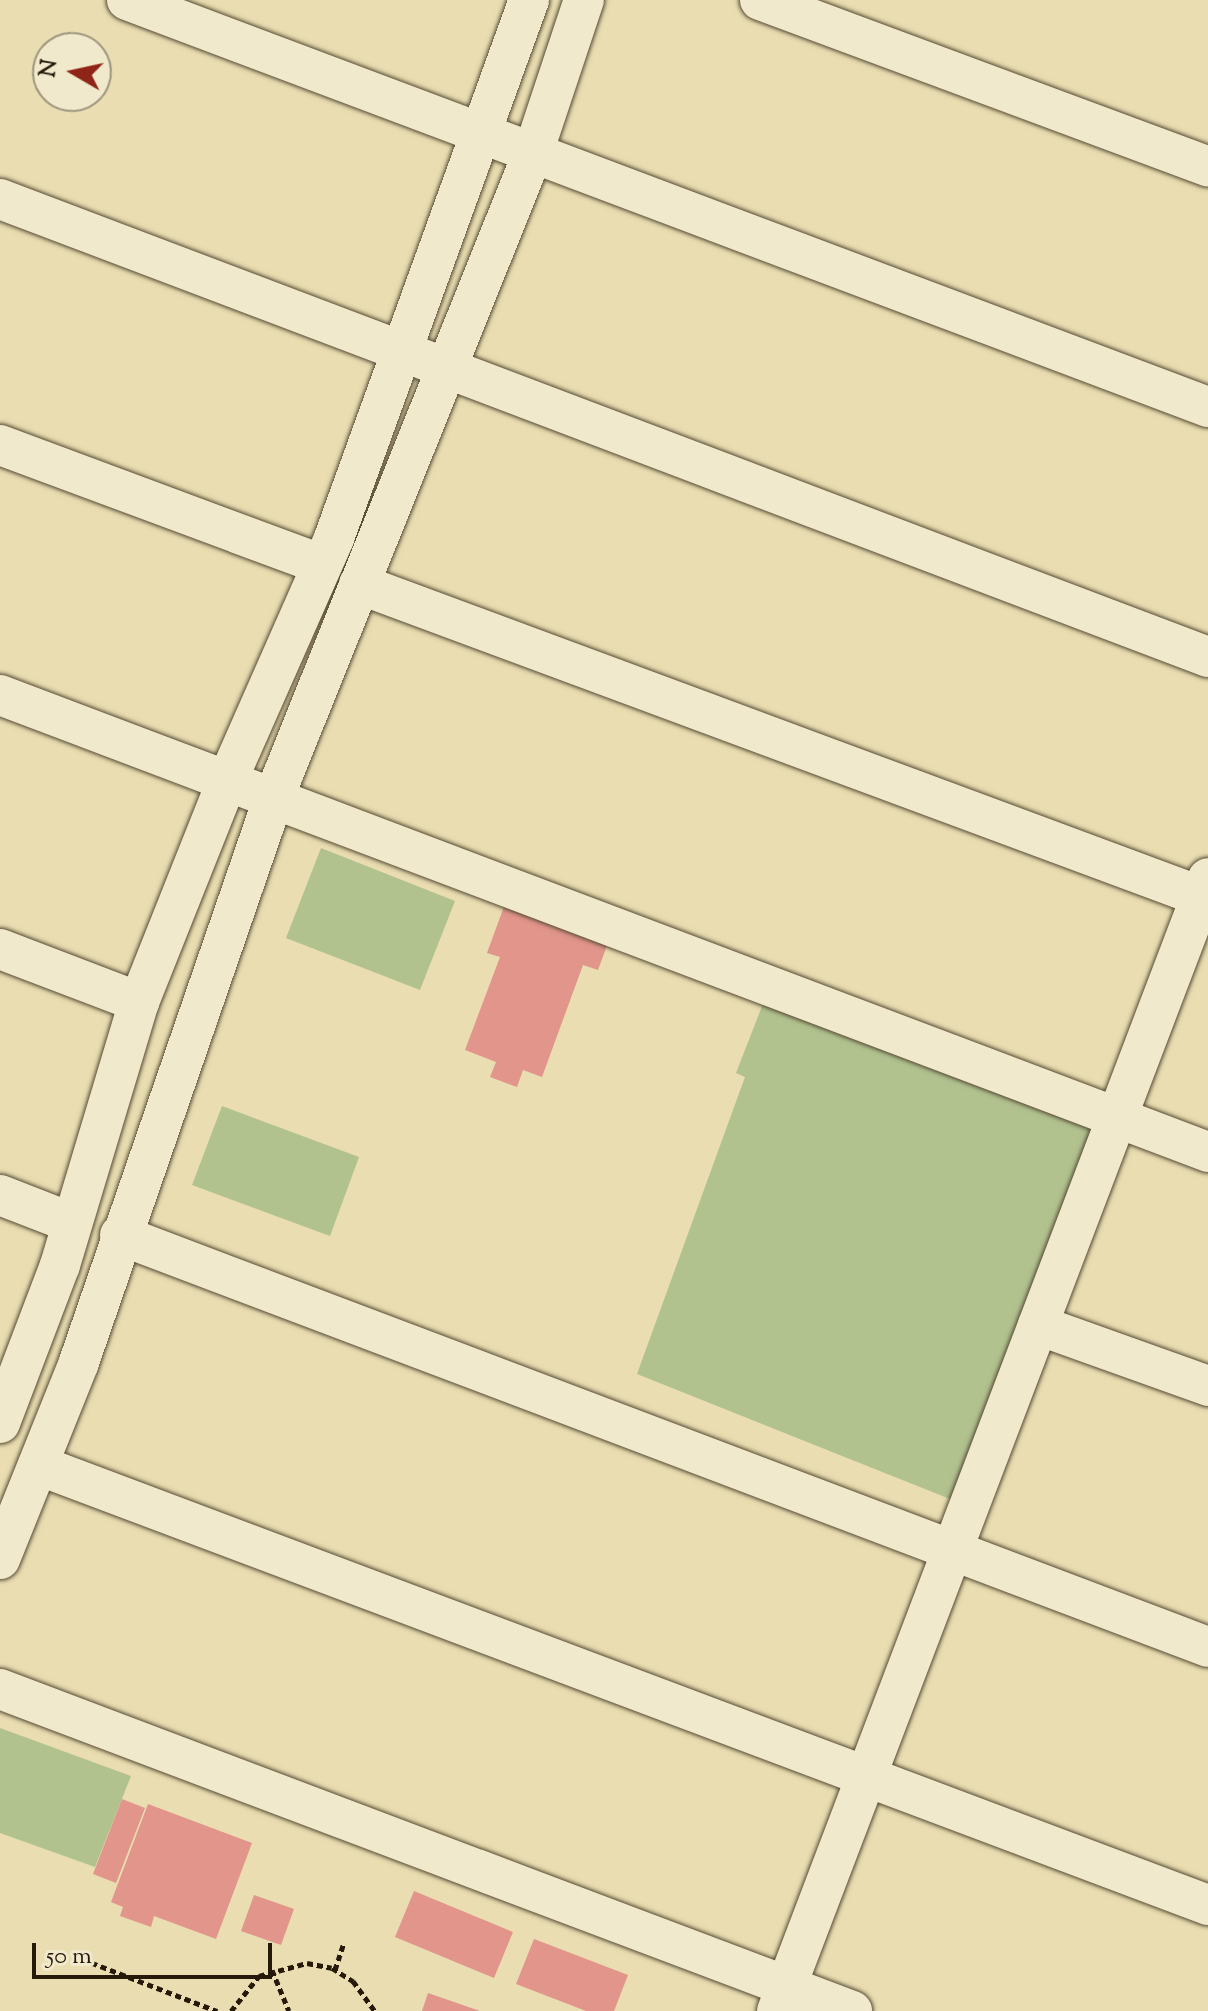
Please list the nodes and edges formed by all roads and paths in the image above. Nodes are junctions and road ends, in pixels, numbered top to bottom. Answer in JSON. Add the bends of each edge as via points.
{"nodes":[{"id":1,"x":127,"y":0,"type":"edge"},
{"id":2,"x":529,"y":0,"type":"edge"},
{"id":3,"x":584,"y":0,"type":"edge"},
{"id":4,"x":760,"y":0,"type":"edge"},
{"id":5,"x":484,"y":135,"type":"junction"},
{"id":6,"x":533,"y":153,"type":"junction"},
{"id":7,"x":1208,"y":167,"type":"edge"},
{"id":8,"x":0,"y":199,"type":"edge"},
{"id":9,"x":403,"y":352,"type":"junction"},
{"id":10,"x":447,"y":368,"type":"junction"},
{"id":11,"x":1208,"y":407,"type":"edge"},
{"id":12,"x":0,"y":445,"type":"edge"},
{"id":13,"x":320,"y":564,"type":"junction"},
{"id":14,"x":359,"y":584,"type":"junction"},
{"id":15,"x":1208,"y":657,"type":"edge"},
{"id":16,"x":0,"y":695,"type":"edge"},
{"id":17,"x":227,"y":781,"type":"junction"},
{"id":18,"x":274,"y":797,"type":"junction"},
{"id":19,"x":1206,"y":891,"type":"edge"},
{"id":20,"x":0,"y":949,"type":"edge"},
{"id":21,"x":139,"y":1002,"type":"junction"},
{"id":22,"x":1117,"y":1117,"type":"junction"},
{"id":23,"x":1208,"y":1152,"type":"edge"},
{"id":24,"x":0,"y":1195,"type":"edge"},
{"id":25,"x":72,"y":1223,"type":"junction"},
{"id":26,"x":120,"y":1235,"type":"junction"},
{"id":27,"x":1038,"y":1325,"type":"junction"},
{"id":28,"x":1208,"y":1386,"type":"edge"},
{"id":29,"x":0,"y":1423,"type":"edge"},
{"id":30,"x":38,"y":1465,"type":"junction"},
{"id":31,"x":953,"y":1548,"type":"junction"},
{"id":32,"x":0,"y":1559,"type":"edge"},
{"id":33,"x":1208,"y":1647,"type":"edge"},
{"id":34,"x":0,"y":1689,"type":"edge"},
{"id":35,"x":866,"y":1777,"type":"junction"},
{"id":36,"x":1208,"y":1905,"type":"edge"},
{"id":37,"x":344,"y":1943,"type":"dead end"},
{"id":38,"x":82,"y":1959,"type":"dead end"},
{"id":39,"x":272,"y":1970,"type":"junction"},
{"id":40,"x":335,"y":1970,"type":"junction"},
{"id":41,"x":782,"y":1998,"type":"edge"},
{"id":42,"x":217,"y":2011,"type":"edge"},
{"id":43,"x":231,"y":2011,"type":"edge"},
{"id":44,"x":289,"y":2011,"type":"edge"},
{"id":45,"x":375,"y":2011,"type":"edge"},
{"id":46,"x":852,"y":2011,"type":"edge"}],
"edges":[{"from":1,"to":5,"type":"street"},
{"from":2,"to":5,"type":"street"},
{"from":3,"to":6,"type":"street"},
{"from":4,"to":7,"type":"street"},
{"from":5,"to":6,"type":"street"},
{"from":5,"to":9,"type":"street"},
{"from":6,"to":10,"type":"street"},
{"from":6,"to":11,"type":"street"},
{"from":8,"to":9,"type":"street"},
{"from":9,"to":10,"type":"street"},
{"from":9,"to":13,"type":"street"},
{"from":10,"to":14,"type":"street"},
{"from":10,"to":15,"type":"street"},
{"from":12,"to":13,"type":"street"},
{"from":13,"to":17,"type":"street"},
{"from":14,"to":18,"type":"street"},
{"from":14,"to":19,"type":"street"},
{"from":16,"to":17,"type":"street"},
{"from":17,"to":18,"type":"street"},
{"from":17,"to":21,"type":"street"},
{"from":18,"to":22,"type":"street"},
{"from":18,"to":26,"type":"street"},
{"from":19,"to":22,"type":"street"},
{"from":20,"to":21,"type":"street"},
{"from":21,"to":25,"type":"street"},
{"from":22,"to":23,"type":"street"},
{"from":22,"to":27,"type":"street"},
{"from":24,"to":25,"type":"street"},
{"from":25,"to":29,"type":"street"},
{"from":26,"to":30,"type":"street"},
{"from":26,"to":31,"type":"street"},
{"from":27,"to":28,"type":"street"},
{"from":27,"to":31,"type":"street"},
{"from":30,"to":32,"type":"street"},
{"from":30,"to":35,"type":"street"},
{"from":31,"to":33,"type":"street"},
{"from":31,"to":35,"type":"street"},
{"from":34,"to":41,"type":"street"},
{"from":35,"to":36,"type":"street"},
{"from":35,"to":41,"type":"street"},
{"from":37,"to":40,"type":"path"},
{"from":38,"to":42,"type":"path"},
{"from":39,"to":40,"type":"path","via":[[307,1963]]},
{"from":39,"to":43,"type":"path","via":[[240,1993]]},
{"from":39,"to":44,"type":"path"},
{"from":40,"to":45,"type":"path","via":[[353,1981]]},
{"from":41,"to":46,"type":"street"}]}
